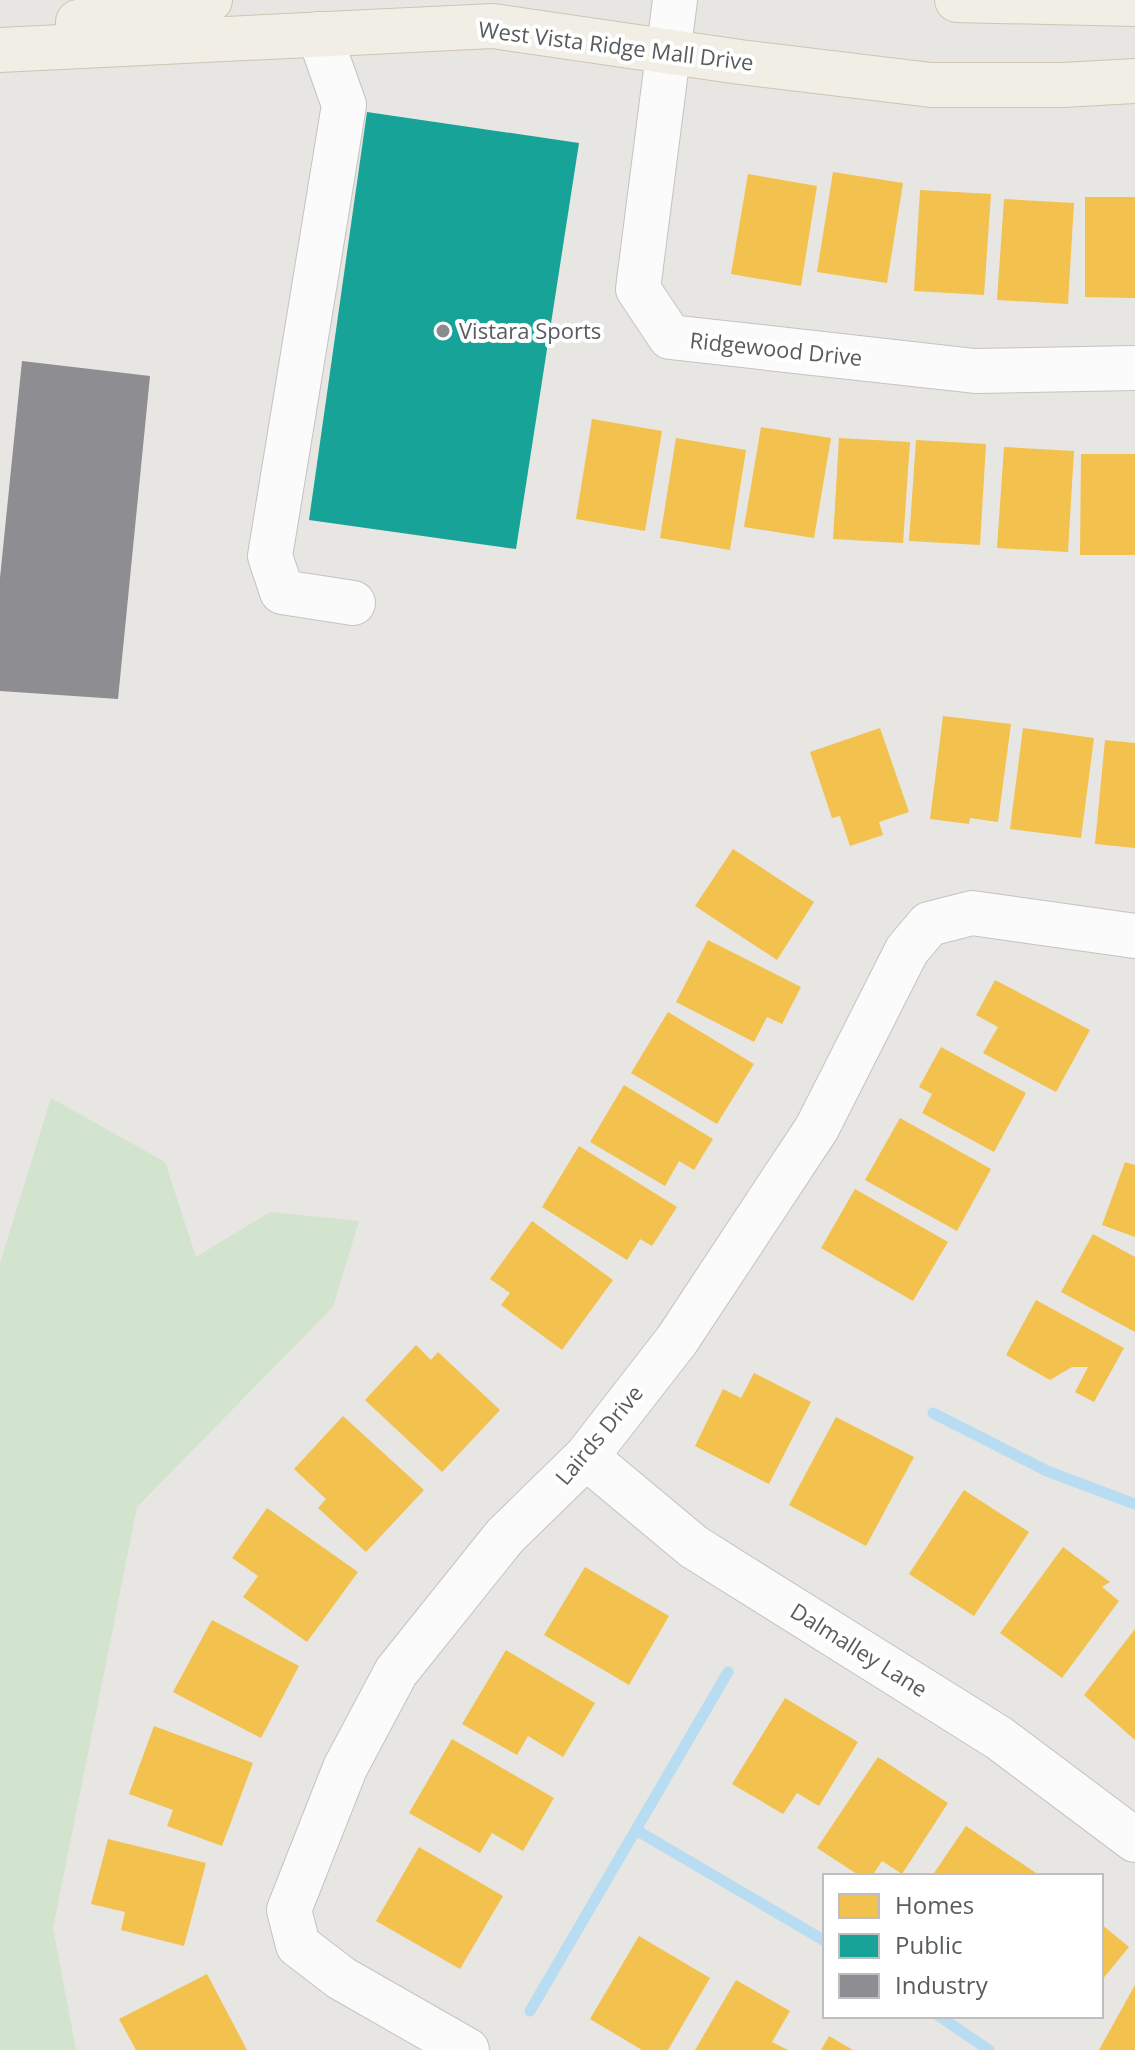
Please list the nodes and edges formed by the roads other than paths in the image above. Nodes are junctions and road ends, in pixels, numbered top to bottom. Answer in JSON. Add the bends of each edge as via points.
{"nodes":[{"id":1,"x":210,"y":0,"type":"edge"},
{"id":2,"x":675,"y":0,"type":"edge"},
{"id":3,"x":957,"y":0,"type":"edge"},
{"id":4,"x":1135,"y":4,"type":"edge"},
{"id":5,"x":319,"y":34,"type":"junction"},
{"id":6,"x":8,"y":49,"type":"edge"},
{"id":7,"x":667,"y":49,"type":"junction"},
{"id":8,"x":1135,"y":81,"type":"edge"},
{"id":9,"x":1135,"y":368,"type":"edge"},
{"id":10,"x":353,"y":603,"type":"dead end"},
{"id":11,"x":1135,"y":936,"type":"edge"},
{"id":12,"x":586,"y":1457,"type":"junction"},
{"id":13,"x":1135,"y":1840,"type":"edge"},
{"id":14,"x":467,"y":2050,"type":"edge"}],
"edges":[{"from":1,"to":6,"type":"main road","via":[[54,26]]},
{"from":2,"to":7,"type":"street","name":"Ridgewood Drive"},
{"from":3,"to":4,"type":"main road"},
{"from":5,"to":6,"type":"main road","name":"West Vista Ridge Mall Drive"},
{"from":5,"to":7,"type":"main road","name":"West Vista Ridge Mall Drive","via":[[493,26]]},
{"from":5,"to":10,"type":"street","via":[[344,105],[270,556],[282,592]]},
{"from":7,"to":8,"type":"main road","name":"West Vista Ridge Mall Drive","via":[[931,85]]},
{"from":7,"to":9,"type":"street","name":"Ridgewood Drive","via":[[638,289],[670,337],[975,371]]},
{"from":11,"to":12,"type":"street","name":"Lairds Drive","via":[[972,913],[929,924],[907,950],[817,1128],[677,1340]]},
{"from":12,"to":13,"type":"street","name":"Dalmalley Lane","via":[[694,1547],[999,1738]]},
{"from":12,"to":14,"type":"street","name":"Lairds Drive","via":[[505,1536],[396,1672],[345,1768],[289,1910],[298,1945],[341,1978]]}]}
